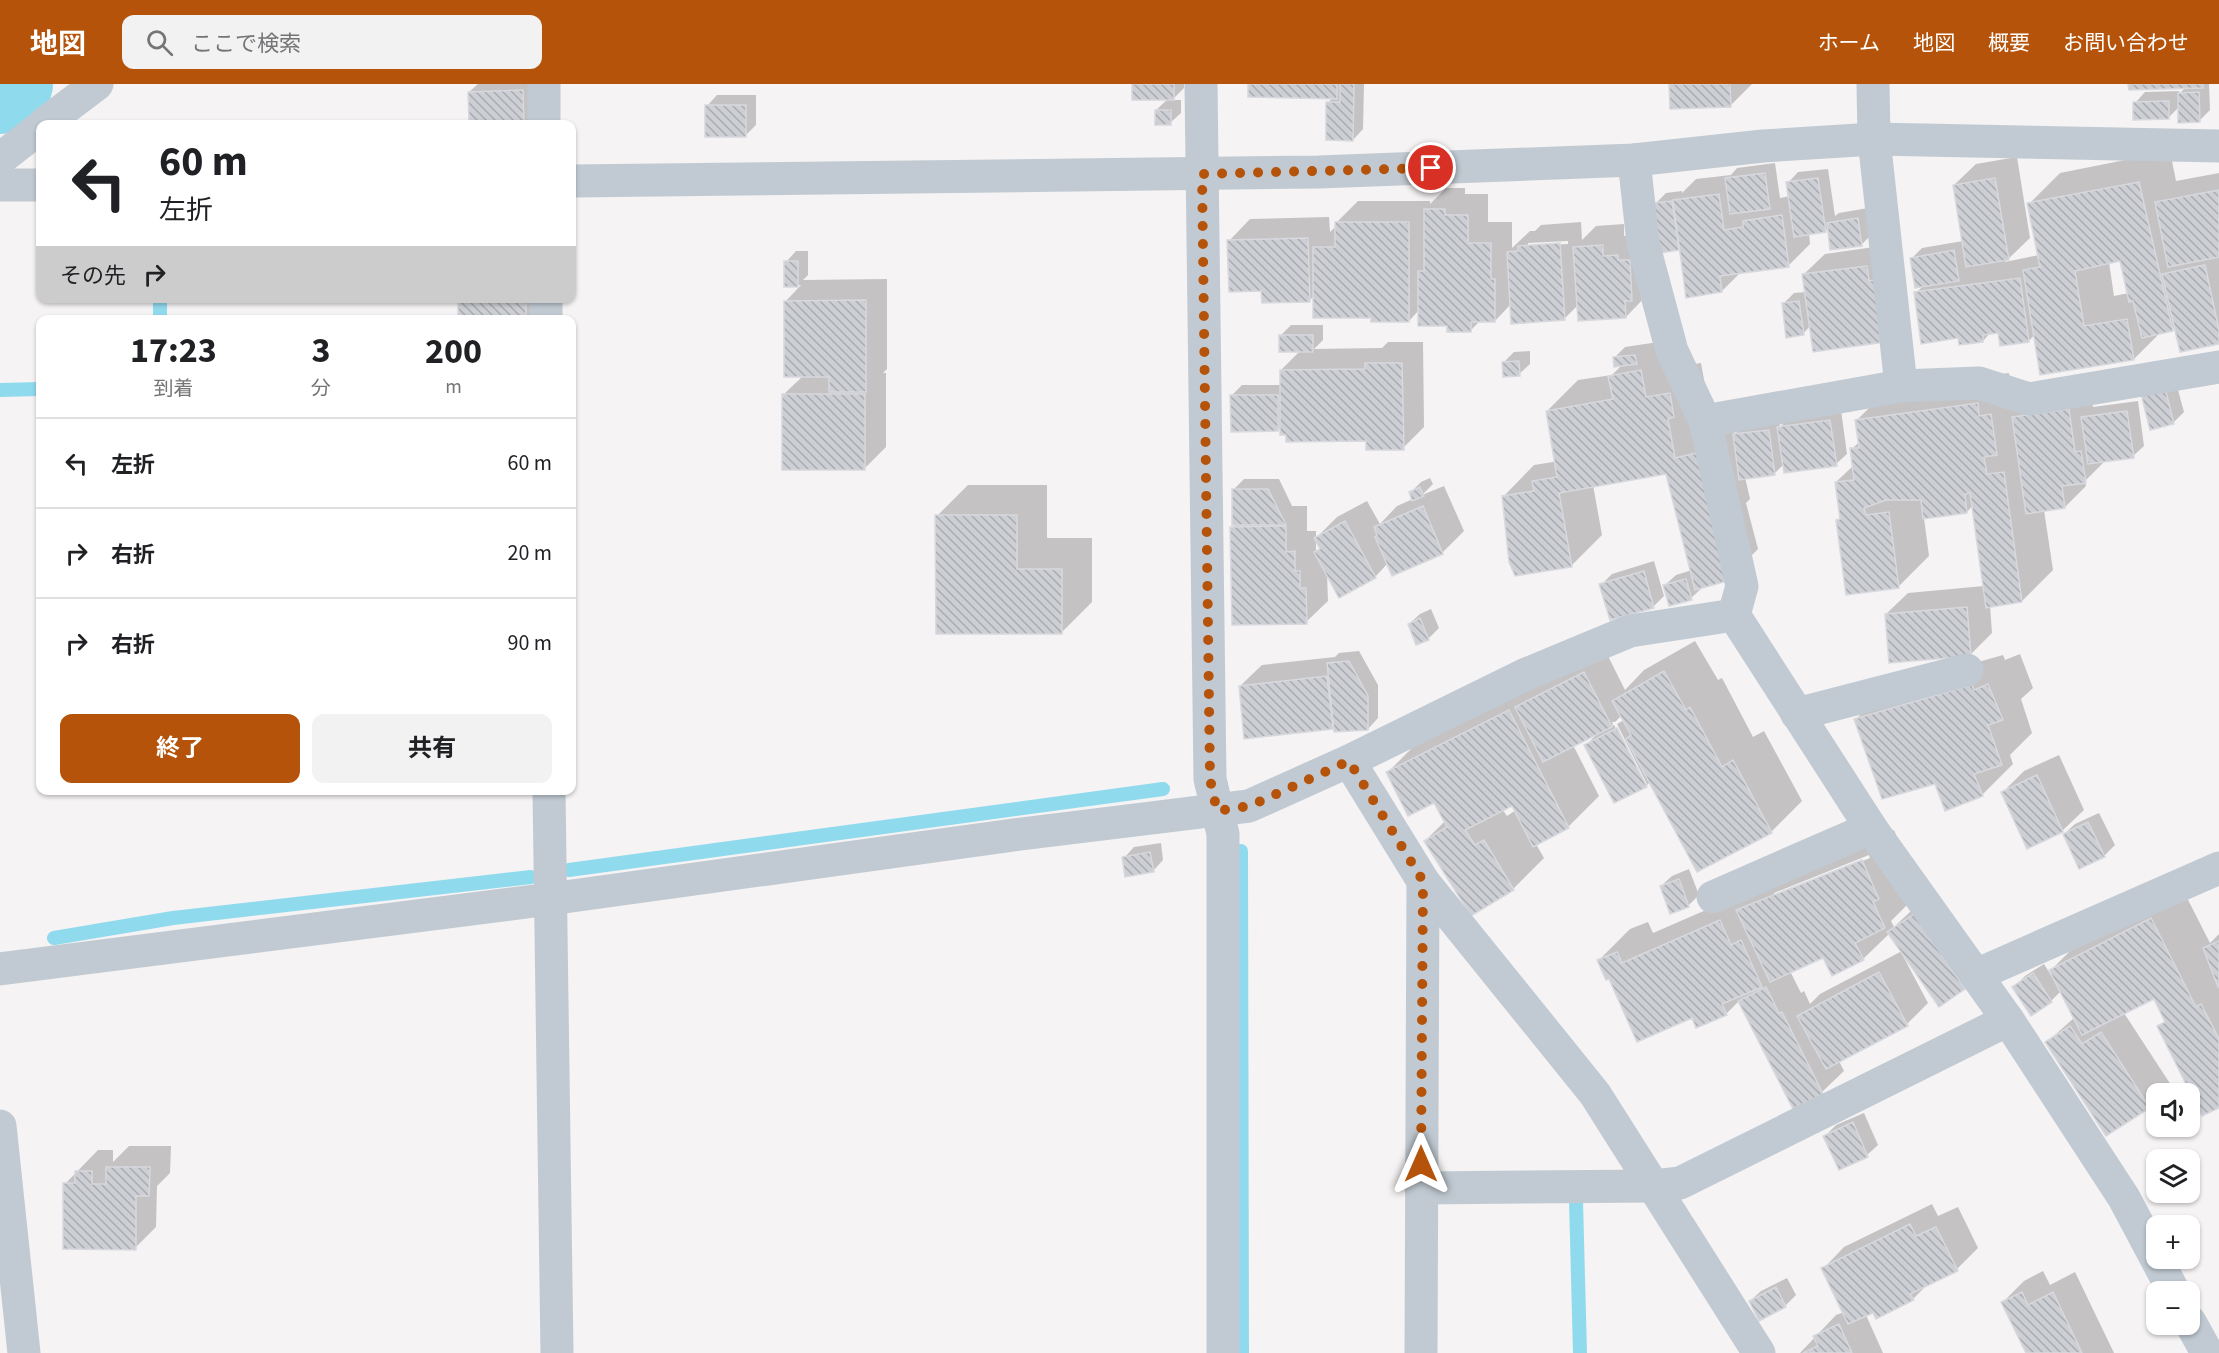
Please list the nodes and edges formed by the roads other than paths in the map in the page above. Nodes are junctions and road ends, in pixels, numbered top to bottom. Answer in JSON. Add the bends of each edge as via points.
{"nodes":[{"id":1,"x":97,"y":84,"type":"edge"},
{"id":2,"x":544,"y":84,"type":"edge"},
{"id":3,"x":1201,"y":84,"type":"edge"},
{"id":4,"x":1873,"y":84,"type":"edge"},
{"id":5,"x":49,"y":120,"type":"edge"},
{"id":6,"x":544,"y":120,"type":"edge"},
{"id":7,"x":36,"y":131,"type":"edge"},
{"id":8,"x":1874,"y":140,"type":"junction"},
{"id":9,"x":2219,"y":146,"type":"edge"},
{"id":10,"x":0,"y":159,"type":"edge"},
{"id":11,"x":1634,"y":160,"type":"junction"},
{"id":12,"x":1202,"y":174,"type":"junction"},
{"id":13,"x":576,"y":180,"type":"edge"},
{"id":14,"x":0,"y":185,"type":"edge"},
{"id":15,"x":36,"y":185,"type":"edge"},
{"id":16,"x":2219,"y":367,"type":"edge"},
{"id":17,"x":1901,"y":386,"type":"junction"},
{"id":18,"x":1705,"y":421,"type":"junction"},
{"id":19,"x":1734,"y":615,"type":"junction"},
{"id":20,"x":1967,"y":670,"type":"dead end"},
{"id":21,"x":1797,"y":714,"type":"junction"},
{"id":22,"x":1349,"y":761,"type":"junction"},
{"id":23,"x":549,"y":795,"type":"edge"},
{"id":24,"x":1217,"y":811,"type":"junction"},
{"id":25,"x":1871,"y":828,"type":"junction"},
{"id":26,"x":2219,"y":868,"type":"edge"},
{"id":27,"x":1423,"y":881,"type":"junction"},
{"id":28,"x":1713,"y":897,"type":"dead end"},
{"id":29,"x":550,"y":898,"type":"junction"},
{"id":30,"x":0,"y":969,"type":"edge"},
{"id":31,"x":1976,"y":975,"type":"junction"},
{"id":32,"x":2008,"y":1020,"type":"junction"},
{"id":33,"x":0,"y":1126,"type":"edge"},
{"id":34,"x":1654,"y":1186,"type":"junction"},
{"id":35,"x":1421,"y":1188,"type":"junction"},
{"id":36,"x":2168,"y":1281,"type":"edge"},
{"id":37,"x":24,"y":1353,"type":"edge"},
{"id":38,"x":557,"y":1353,"type":"edge"},
{"id":39,"x":1223,"y":1353,"type":"edge"},
{"id":40,"x":1421,"y":1353,"type":"edge"},
{"id":41,"x":1759,"y":1353,"type":"edge"}],
"edges":[{"from":1,"to":5,"type":"street"},
{"from":2,"to":6,"type":"street"},
{"from":3,"to":12,"type":"street"},
{"from":4,"to":8,"type":"street"},
{"from":7,"to":10,"type":"street"},
{"from":8,"to":9,"type":"street"},
{"from":8,"to":11,"type":"street","via":[[1763,146]]},
{"from":8,"to":17,"type":"street"},
{"from":11,"to":12,"type":"street"},
{"from":11,"to":18,"type":"street","via":[[1643,243],[1672,351]]},
{"from":12,"to":13,"type":"street"},
{"from":12,"to":24,"type":"street","via":[[1210,779]]},
{"from":14,"to":15,"type":"street"},
{"from":16,"to":17,"type":"street","via":[[2029,399],[1979,383]]},
{"from":17,"to":18,"type":"street"},
{"from":18,"to":19,"type":"street","via":[[1742,586]]},
{"from":19,"to":21,"type":"street"},
{"from":19,"to":22,"type":"street","via":[[1630,631],[1524,675]]},
{"from":20,"to":21,"type":"street"},
{"from":21,"to":25,"type":"street"},
{"from":22,"to":24,"type":"street","via":[[1250,806]]},
{"from":22,"to":27,"type":"street"},
{"from":23,"to":29,"type":"street"},
{"from":24,"to":29,"type":"street"},
{"from":24,"to":39,"type":"street","via":[[1223,834]]},
{"from":25,"to":28,"type":"street"},
{"from":25,"to":31,"type":"street"},
{"from":26,"to":31,"type":"street"},
{"from":27,"to":34,"type":"street","via":[[1595,1094]]},
{"from":27,"to":35,"type":"street"},
{"from":29,"to":30,"type":"street"},
{"from":29,"to":38,"type":"street"},
{"from":31,"to":32,"type":"street"},
{"from":32,"to":34,"type":"street","via":[[1680,1183]]},
{"from":32,"to":36,"type":"street","via":[[2124,1198]]},
{"from":33,"to":37,"type":"street"},
{"from":34,"to":35,"type":"street"},
{"from":34,"to":41,"type":"street"},
{"from":35,"to":40,"type":"street"}]}
